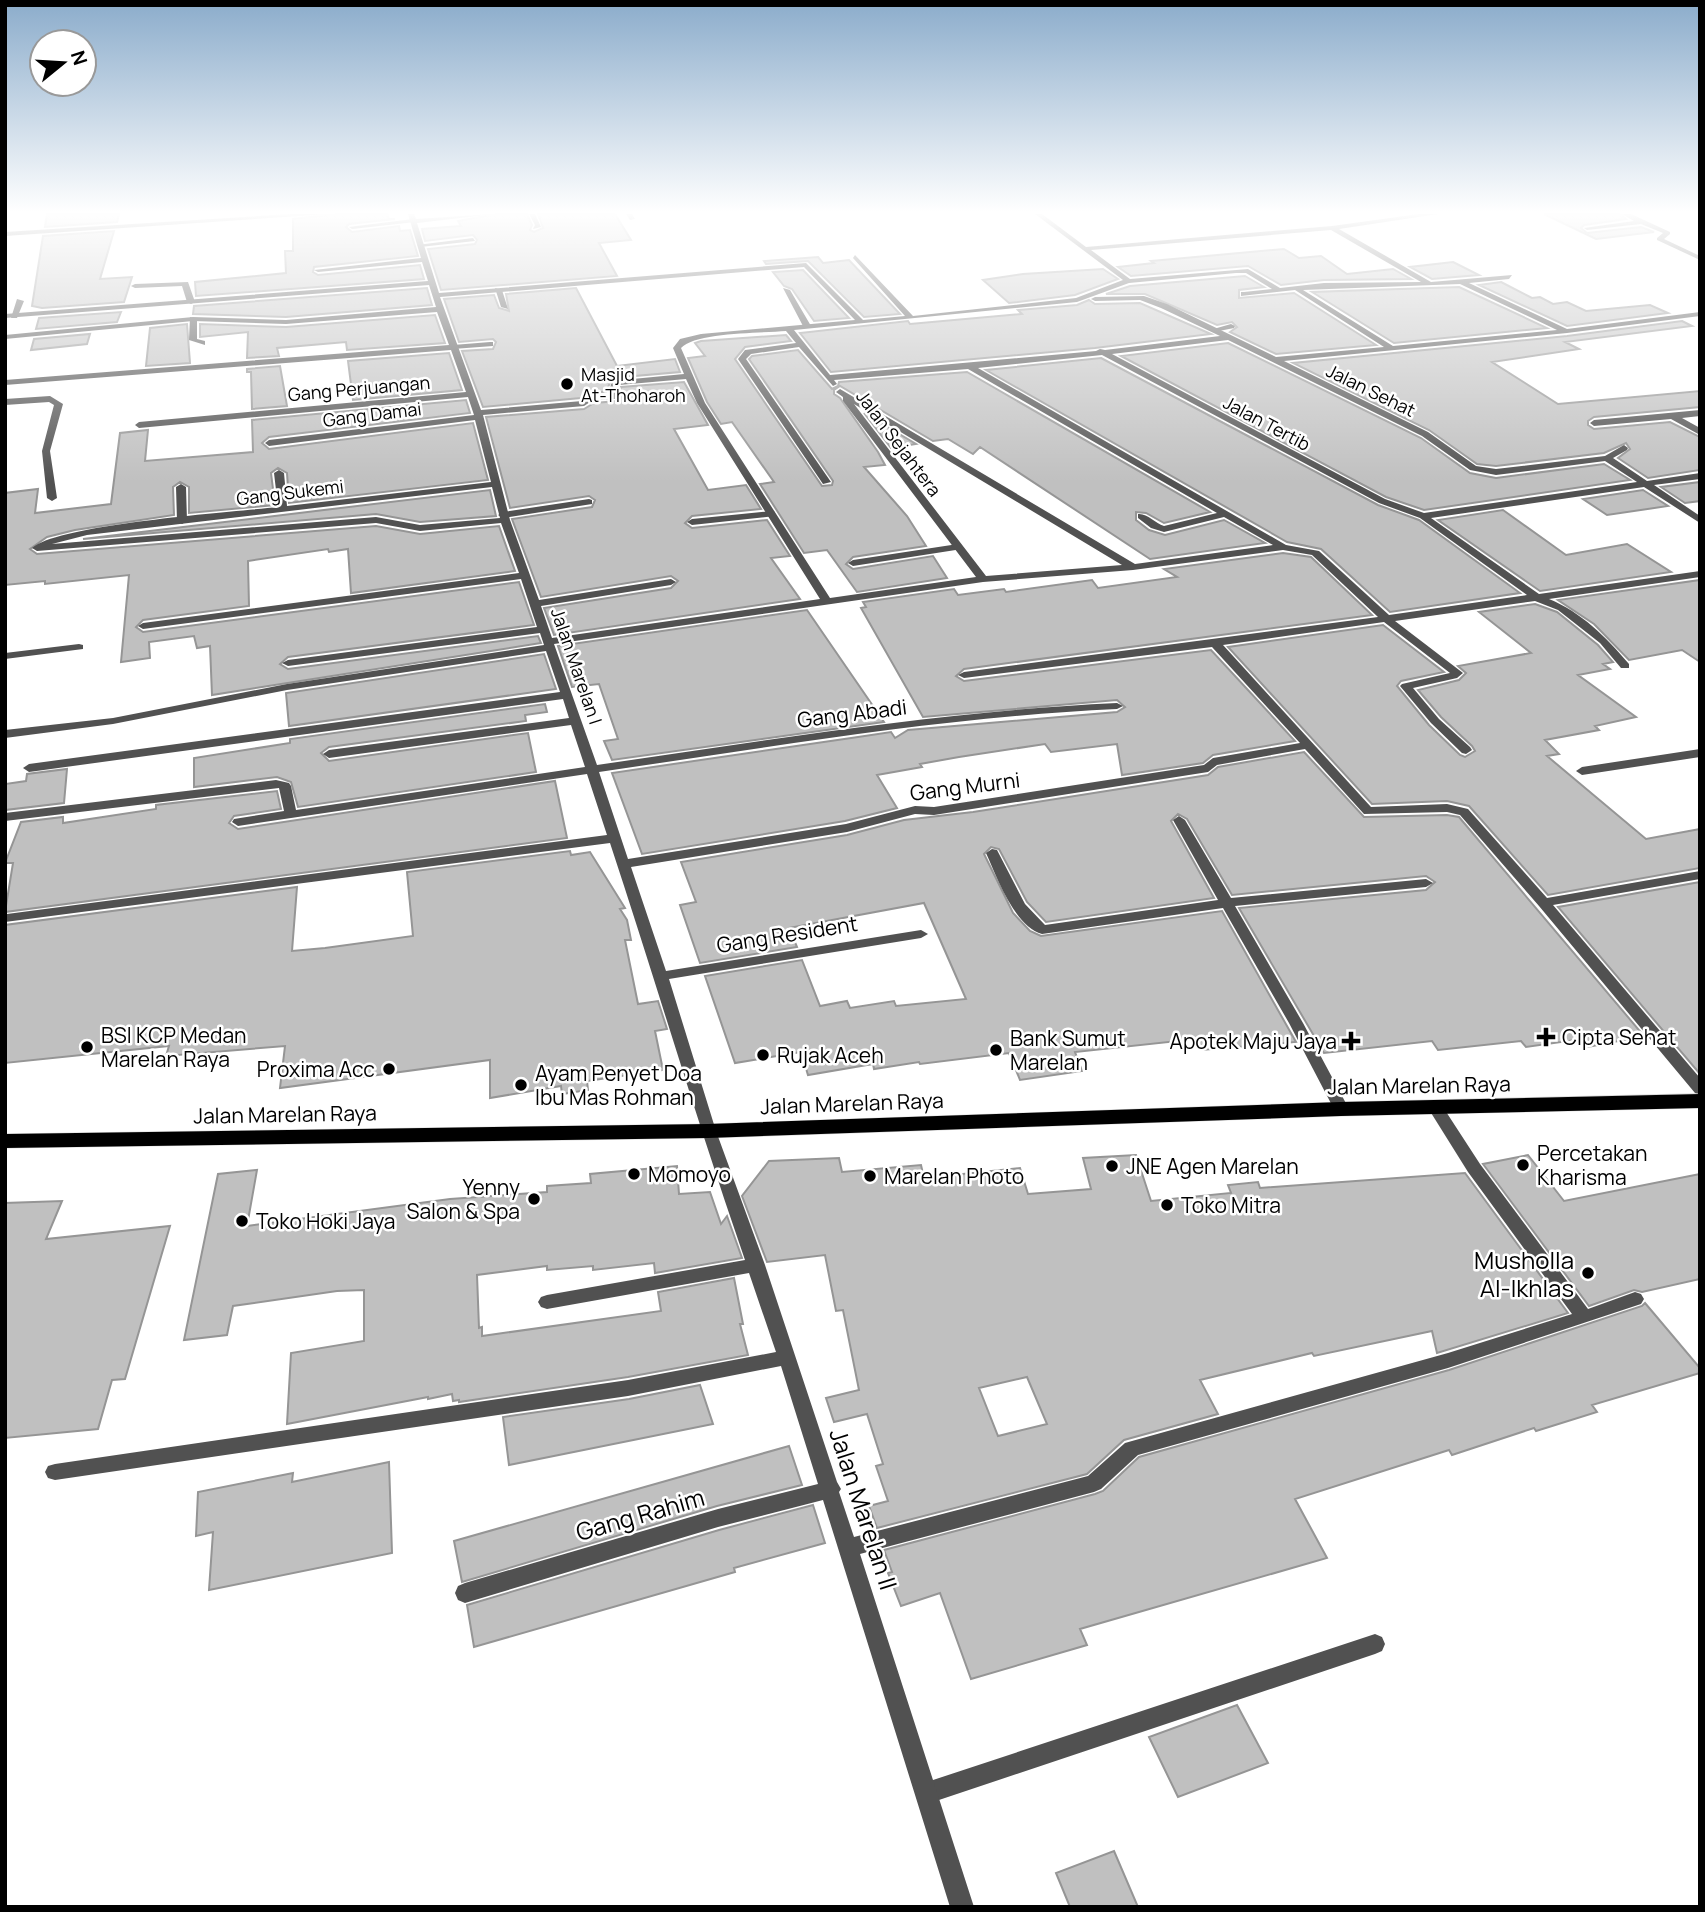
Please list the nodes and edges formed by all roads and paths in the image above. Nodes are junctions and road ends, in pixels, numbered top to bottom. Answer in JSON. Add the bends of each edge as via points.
{"nodes":[{"id":1,"x":175,"y":303,"type":"edge"},
{"id":2,"x":438,"y":303,"type":"edge"},
{"id":3,"x":503,"y":303,"type":"edge"},
{"id":4,"x":794,"y":303,"type":"edge"},
{"id":5,"x":843,"y":303,"type":"edge"},
{"id":6,"x":897,"y":303,"type":"edge"},
{"id":7,"x":1047,"y":303,"type":"edge"},
{"id":8,"x":1153,"y":303,"type":"edge"},
{"id":9,"x":1320,"y":303,"type":"edge"},
{"id":10,"x":1508,"y":303,"type":"edge"},
{"id":11,"x":505,"y":307,"type":"dead end"},
{"id":12,"x":440,"y":309,"type":"junction"},
{"id":13,"x":1700,"y":314,"type":"edge"},
{"id":14,"x":10,"y":316,"type":"edge"},
{"id":15,"x":911,"y":318,"type":"junction"},
{"id":16,"x":193,"y":319,"type":"junction"},
{"id":17,"x":861,"y":322,"type":"junction"},
{"id":18,"x":807,"y":326,"type":"junction"},
{"id":19,"x":1231,"y":326,"type":"dead end"},
{"id":20,"x":788,"y":328,"type":"junction"},
{"id":21,"x":1214,"y":330,"type":"junction"},
{"id":22,"x":1567,"y":331,"type":"junction"},
{"id":23,"x":5,"y":337,"type":"edge"},
{"id":24,"x":1228,"y":337,"type":"junction"},
{"id":25,"x":202,"y":343,"type":"dead end"},
{"id":26,"x":490,"y":344,"type":"dead end"},
{"id":27,"x":802,"y":344,"type":"junction"},
{"id":28,"x":453,"y":347,"type":"junction"},
{"id":29,"x":1393,"y":349,"type":"junction"},
{"id":30,"x":1100,"y":351,"type":"junction"},
{"id":31,"x":1273,"y":360,"type":"junction"},
{"id":32,"x":969,"y":366,"type":"junction"},
{"id":33,"x":687,"y":376,"type":"junction"},
{"id":34,"x":828,"y":378,"type":"junction"},
{"id":35,"x":5,"y":383,"type":"edge"},
{"id":36,"x":840,"y":391,"type":"junction"},
{"id":37,"x":472,"y":394,"type":"junction"},
{"id":38,"x":5,"y":402,"type":"edge"},
{"id":39,"x":1700,"y":413,"type":"edge"},
{"id":40,"x":479,"y":415,"type":"junction"},
{"id":41,"x":1672,"y":416,"type":"junction"},
{"id":42,"x":1594,"y":423,"type":"dead end"},
{"id":43,"x":139,"y":425,"type":"dead end"},
{"id":44,"x":1700,"y":432,"type":"edge"},
{"id":45,"x":269,"y":443,"type":"dead end"},
{"id":46,"x":1624,"y":448,"type":"dead end"},
{"id":47,"x":1607,"y":457,"type":"junction"},
{"id":48,"x":279,"y":473,"type":"dead end"},
{"id":49,"x":1700,"y":476,"type":"edge"},
{"id":50,"x":826,"y":482,"type":"dead end"},
{"id":51,"x":497,"y":484,"type":"junction"},
{"id":52,"x":1647,"y":485,"type":"junction"},
{"id":53,"x":181,"y":487,"type":"dead end"},
{"id":54,"x":52,"y":498,"type":"dead end"},
{"id":55,"x":589,"y":502,"type":"dead end"},
{"id":56,"x":284,"y":508,"type":"junction"},
{"id":57,"x":772,"y":514,"type":"junction"},
{"id":58,"x":1223,"y":514,"type":"junction"},
{"id":59,"x":1141,"y":516,"type":"dead end"},
{"id":60,"x":1423,"y":516,"type":"junction"},
{"id":61,"x":504,"y":518,"type":"junction"},
{"id":62,"x":1700,"y":520,"type":"edge"},
{"id":63,"x":182,"y":521,"type":"junction"},
{"id":64,"x":692,"y":522,"type":"dead end"},
{"id":65,"x":958,"y":547,"type":"junction"},
{"id":66,"x":1283,"y":548,"type":"junction"},
{"id":67,"x":853,"y":563,"type":"dead end"},
{"id":68,"x":1133,"y":568,"type":"junction"},
{"id":69,"x":1700,"y":574,"type":"edge"},
{"id":70,"x":525,"y":575,"type":"junction"},
{"id":71,"x":983,"y":579,"type":"junction"},
{"id":72,"x":671,"y":582,"type":"dead end"},
{"id":73,"x":1538,"y":598,"type":"junction"},
{"id":74,"x":826,"y":600,"type":"junction"},
{"id":75,"x":536,"y":604,"type":"junction"},
{"id":76,"x":1388,"y":620,"type":"junction"},
{"id":77,"x":142,"y":626,"type":"dead end"},
{"id":78,"x":544,"y":629,"type":"junction"},
{"id":79,"x":1215,"y":643,"type":"junction"},
{"id":80,"x":549,"y":644,"type":"junction"},
{"id":81,"x":79,"y":647,"type":"dead end"},
{"id":82,"x":5,"y":656,"type":"edge"},
{"id":83,"x":288,"y":663,"type":"dead end"},
{"id":84,"x":1625,"y":666,"type":"dead end"},
{"id":85,"x":964,"y":675,"type":"dead end"},
{"id":86,"x":567,"y":695,"type":"junction"},
{"id":87,"x":1117,"y":706,"type":"dead end"},
{"id":88,"x":576,"y":721,"type":"junction"},
{"id":89,"x":5,"y":734,"type":"edge"},
{"id":90,"x":1309,"y":745,"type":"junction"},
{"id":91,"x":1466,"y":750,"type":"dead end"},
{"id":92,"x":1700,"y":753,"type":"edge"},
{"id":93,"x":329,"y":754,"type":"dead end"},
{"id":94,"x":29,"y":768,"type":"dead end"},
{"id":95,"x":592,"y":770,"type":"junction"},
{"id":96,"x":1582,"y":771,"type":"dead end"},
{"id":97,"x":290,"y":812,"type":"junction"},
{"id":98,"x":5,"y":817,"type":"edge"},
{"id":99,"x":1179,"y":820,"type":"dead end"},
{"id":100,"x":238,"y":822,"type":"dead end"},
{"id":101,"x":615,"y":838,"type":"junction"},
{"id":102,"x":992,"y":853,"type":"dead end"},
{"id":103,"x":624,"y":864,"type":"junction"},
{"id":104,"x":1700,"y":875,"type":"edge"},
{"id":105,"x":1426,"y":883,"type":"dead end"},
{"id":106,"x":1225,"y":903,"type":"junction"},
{"id":107,"x":1545,"y":903,"type":"junction"},
{"id":108,"x":7,"y":918,"type":"dead end"},
{"id":109,"x":920,"y":934,"type":"dead end"},
{"id":110,"x":661,"y":976,"type":"junction"},
{"id":111,"x":1700,"y":1089,"type":"edge"},
{"id":112,"x":1700,"y":1101,"type":"edge"},
{"id":113,"x":1436,"y":1108,"type":"junction"},
{"id":114,"x":1340,"y":1109,"type":"junction"},
{"id":115,"x":708,"y":1130,"type":"junction"},
{"id":116,"x":5,"y":1141,"type":"edge"},
{"id":117,"x":756,"y":1265,"type":"junction"},
{"id":118,"x":1635,"y":1299,"type":"dead end"},
{"id":119,"x":547,"y":1302,"type":"dead end"},
{"id":120,"x":1584,"y":1317,"type":"junction"},
{"id":121,"x":787,"y":1357,"type":"junction"},
{"id":122,"x":55,"y":1472,"type":"dead end"},
{"id":123,"x":831,"y":1489,"type":"junction"},
{"id":124,"x":850,"y":1547,"type":"junction"},
{"id":125,"x":465,"y":1593,"type":"dead end"},
{"id":126,"x":1374,"y":1644,"type":"dead end"},
{"id":127,"x":927,"y":1793,"type":"junction"},
{"id":128,"x":962,"y":1907,"type":"edge"}],
"edges":[{"from":1,"to":14,"type":"street"},
{"from":2,"to":12,"type":"street","name":"Jalan Marelan I"},
{"from":3,"to":11,"type":"street"},
{"from":4,"to":18,"type":"street"},
{"from":5,"to":17,"type":"street"},
{"from":6,"to":15,"type":"street"},
{"from":7,"to":15,"type":"street"},
{"from":8,"to":21,"type":"street","name":"Jalan Sehat"},
{"from":9,"to":29,"type":"street"},
{"from":10,"to":22,"type":"street"},
{"from":12,"to":16,"type":"street","via":[[286,322]]},
{"from":12,"to":28,"type":"street","name":"Jalan Marelan I"},
{"from":13,"to":22,"type":"street"},
{"from":15,"to":17,"type":"street"},
{"from":16,"to":23,"type":"street"},
{"from":16,"to":25,"type":"street","via":[[193,340]]},
{"from":17,"to":18,"type":"street"},
{"from":18,"to":20,"type":"street"},
{"from":19,"to":21,"type":"street"},
{"from":20,"to":27,"type":"street","name":"Jalan Sejahtera"},
{"from":20,"to":33,"type":"street","via":[[687,339],[677,348]]},
{"from":21,"to":24,"type":"street","name":"Jalan Sehat"},
{"from":22,"to":29,"type":"street"},
{"from":24,"to":30,"type":"street"},
{"from":24,"to":31,"type":"street","name":"Jalan Sehat"},
{"from":26,"to":28,"type":"street"},
{"from":27,"to":34,"type":"street","name":"Jalan Sejahtera"},
{"from":27,"to":50,"type":"street","via":[[748,352],[742,359]]},
{"from":28,"to":35,"type":"street"},
{"from":28,"to":37,"type":"street","name":"Jalan Marelan I"},
{"from":29,"to":31,"type":"street"},
{"from":30,"to":32,"type":"street"},
{"from":30,"to":60,"type":"street","name":"Jalan Tertib","via":[[1382,501]]},
{"from":31,"to":47,"type":"street","name":"Jalan Sehat","via":[[1415,429],[1479,470],[1496,472]]},
{"from":32,"to":34,"type":"street"},
{"from":32,"to":58,"type":"street"},
{"from":33,"to":40,"type":"street","name":"Gang Damai","via":[[615,383],[612,397],[584,403]]},
{"from":33,"to":57,"type":"street"},
{"from":34,"to":36,"type":"street","name":"Jalan Sejahtera"},
{"from":36,"to":65,"type":"street","name":"Jalan Sejahtera"},
{"from":36,"to":68,"type":"street"},
{"from":37,"to":40,"type":"street","name":"Jalan Marelan I"},
{"from":37,"to":43,"type":"street","name":"Gang Perjuangan"},
{"from":38,"to":54,"type":"street","via":[[58,401],[46,451]]},
{"from":39,"to":41,"type":"street"},
{"from":40,"to":45,"type":"street","name":"Gang Damai"},
{"from":40,"to":51,"type":"street","name":"Jalan Marelan I"},
{"from":41,"to":42,"type":"street"},
{"from":41,"to":44,"type":"street"},
{"from":46,"to":47,"type":"street"},
{"from":47,"to":52,"type":"street"},
{"from":48,"to":56,"type":"street"},
{"from":49,"to":52,"type":"street"},
{"from":51,"to":56,"type":"street","name":"Gang Sukemi"},
{"from":51,"to":61,"type":"street","name":"Jalan Marelan I"},
{"from":52,"to":60,"type":"street"},
{"from":52,"to":62,"type":"street"},
{"from":53,"to":63,"type":"street"},
{"from":55,"to":61,"type":"street"},
{"from":56,"to":63,"type":"street","name":"Gang Sukemi"},
{"from":57,"to":64,"type":"street"},
{"from":57,"to":74,"type":"street"},
{"from":58,"to":59,"type":"street","via":[[1164,528]]},
{"from":58,"to":66,"type":"street"},
{"from":60,"to":73,"type":"street"},
{"from":61,"to":63,"type":"street","name":"Gang Sukemi","via":[[420,528],[376,520],[37,548],[88,532]]},
{"from":61,"to":70,"type":"street","name":"Jalan Marelan I"},
{"from":65,"to":67,"type":"street"},
{"from":65,"to":71,"type":"street","name":"Jalan Sejahtera"},
{"from":66,"to":68,"type":"street"},
{"from":66,"to":76,"type":"street","via":[[1315,553]]},
{"from":68,"to":71,"type":"street"},
{"from":69,"to":73,"type":"street"},
{"from":70,"to":75,"type":"street","name":"Jalan Marelan I"},
{"from":70,"to":77,"type":"street"},
{"from":71,"to":74,"type":"street"},
{"from":72,"to":75,"type":"street"},
{"from":73,"to":76,"type":"street"},
{"from":73,"to":84,"type":"street","via":[[1583,623]]},
{"from":74,"to":80,"type":"street"},
{"from":75,"to":78,"type":"street","name":"Jalan Marelan I"},
{"from":76,"to":79,"type":"street"},
{"from":76,"to":91,"type":"street","via":[[1457,673],[1406,687]]},
{"from":78,"to":80,"type":"street","name":"Jalan Marelan I"},
{"from":78,"to":83,"type":"street"},
{"from":79,"to":85,"type":"street"},
{"from":79,"to":90,"type":"street"},
{"from":80,"to":86,"type":"street","name":"Jalan Marelan I"},
{"from":80,"to":89,"type":"street","via":[[113,721]]},
{"from":81,"to":82,"type":"street"},
{"from":86,"to":88,"type":"street","name":"Jalan Marelan I"},
{"from":86,"to":94,"type":"street"},
{"from":87,"to":95,"type":"street","name":"Gang Abadi","via":[[1030,710]]},
{"from":88,"to":93,"type":"street"},
{"from":88,"to":95,"type":"street","name":"Jalan Marelan I"},
{"from":90,"to":103,"type":"street","name":"Gang Murni","via":[[1213,762],[1208,768],[1146,780],[915,810],[847,828]]},
{"from":90,"to":107,"type":"street","via":[[1368,811],[1447,808],[1464,812]]},
{"from":92,"to":96,"type":"street"},
{"from":95,"to":97,"type":"street","name":"Gang Abadi"},
{"from":95,"to":101,"type":"street","name":"Jalan Marelan I"},
{"from":97,"to":98,"type":"street","via":[[285,786],[276,784]]},
{"from":97,"to":100,"type":"street","name":"Gang Abadi"},
{"from":99,"to":106,"type":"street"},
{"from":101,"to":103,"type":"street","name":"Jalan Marelan I"},
{"from":101,"to":108,"type":"street"},
{"from":102,"to":106,"type":"street","via":[[1024,913],[1042,930]]},
{"from":103,"to":110,"type":"street","name":"Jalan Marelan I"},
{"from":104,"to":107,"type":"street"},
{"from":105,"to":106,"type":"street"},
{"from":106,"to":114,"type":"street","via":[[1296,1023]]},
{"from":107,"to":111,"type":"street"},
{"from":109,"to":110,"type":"street","name":"Gang Resident"},
{"from":110,"to":115,"type":"street","name":"Jalan Marelan I"},
{"from":112,"to":113,"type":"main road","name":"Jalan Marelan Raya"},
{"from":113,"to":114,"type":"main road","name":"Jalan Marelan Raya"},
{"from":113,"to":120,"type":"street"},
{"from":114,"to":115,"type":"main road","name":"Jalan Marelan Raya"},
{"from":115,"to":116,"type":"main road","name":"Jalan Marelan Raya"},
{"from":115,"to":117,"type":"street","name":"Jalan Marelan II"},
{"from":117,"to":119,"type":"street"},
{"from":117,"to":121,"type":"street","name":"Jalan Marelan II"},
{"from":118,"to":120,"type":"street"},
{"from":120,"to":124,"type":"street","via":[[1132,1449],[1094,1483]]},
{"from":121,"to":122,"type":"street","via":[[628,1388]]},
{"from":121,"to":123,"type":"street","name":"Jalan Marelan II"},
{"from":123,"to":124,"type":"street","name":"Jalan Marelan II"},
{"from":123,"to":125,"type":"street","name":"Gang Rahim"},
{"from":124,"to":127,"type":"street","name":"Jalan Marelan II"},
{"from":126,"to":127,"type":"street"},
{"from":127,"to":128,"type":"street","name":"Jalan Marelan II"}]}
